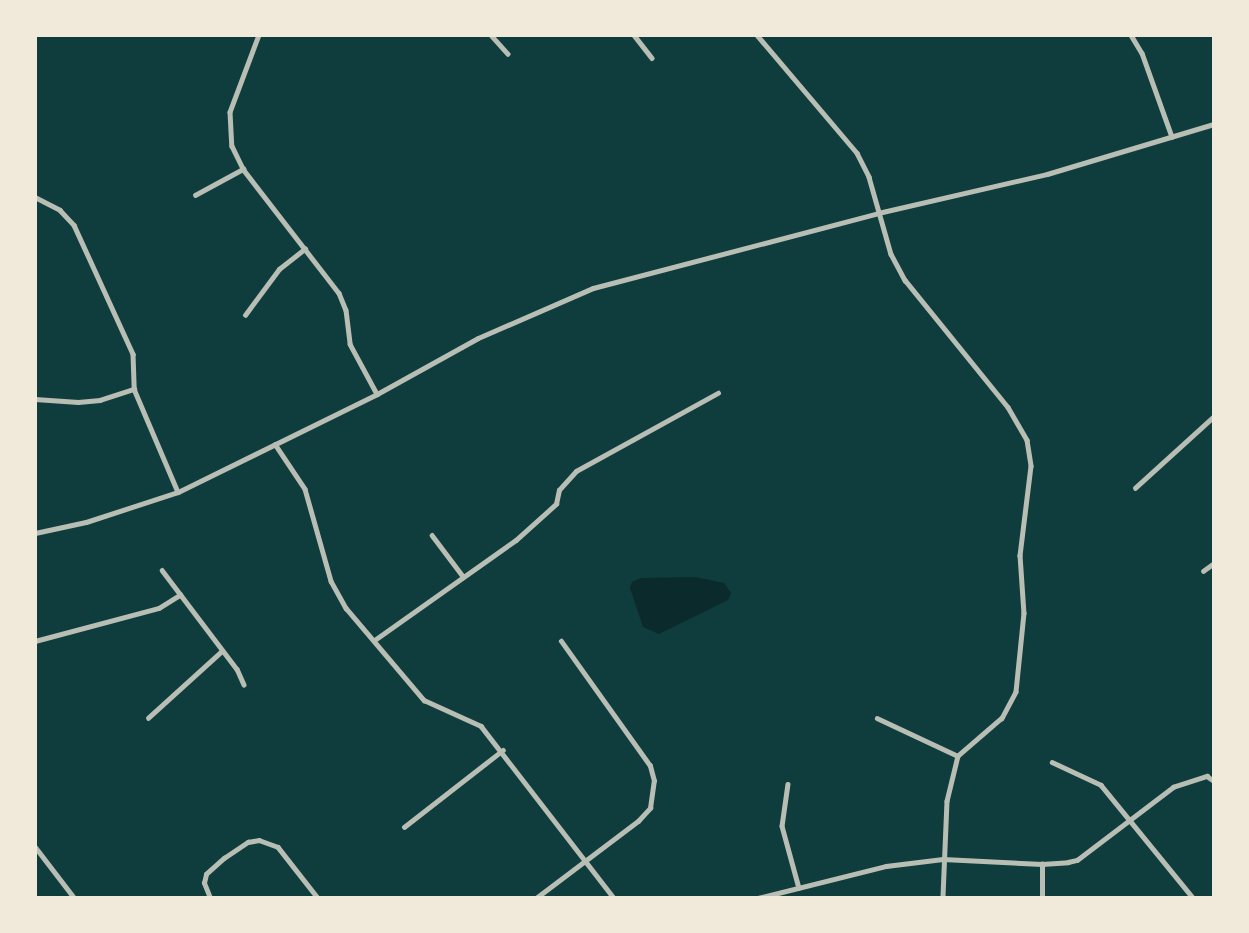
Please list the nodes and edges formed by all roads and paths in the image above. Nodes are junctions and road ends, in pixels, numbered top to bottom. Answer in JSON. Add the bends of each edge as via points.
{"nodes":[{"id":1,"x":259,"y":35,"type":"edge"},
{"id":2,"x":491,"y":35,"type":"edge"},
{"id":3,"x":634,"y":35,"type":"edge"},
{"id":4,"x":757,"y":35,"type":"edge"},
{"id":5,"x":1131,"y":35,"type":"edge"},
{"id":6,"x":508,"y":54,"type":"dead end"},
{"id":7,"x":652,"y":58,"type":"dead end"},
{"id":8,"x":1214,"y":124,"type":"edge"},
{"id":9,"x":1172,"y":137,"type":"junction"},
{"id":10,"x":243,"y":169,"type":"junction"},
{"id":11,"x":195,"y":195,"type":"dead end"},
{"id":12,"x":35,"y":197,"type":"edge"},
{"id":13,"x":878,"y":213,"type":"junction"},
{"id":14,"x":305,"y":249,"type":"junction"},
{"id":15,"x":245,"y":315,"type":"dead end"},
{"id":16,"x":135,"y":390,"type":"junction"},
{"id":17,"x":718,"y":393,"type":"dead end"},
{"id":18,"x":377,"y":394,"type":"junction"},
{"id":19,"x":35,"y":399,"type":"edge"},
{"id":20,"x":1214,"y":416,"type":"edge"},
{"id":21,"x":275,"y":444,"type":"junction"},
{"id":22,"x":1135,"y":488,"type":"dead end"},
{"id":23,"x":178,"y":492,"type":"junction"},
{"id":24,"x":35,"y":533,"type":"edge"},
{"id":25,"x":432,"y":535,"type":"dead end"},
{"id":26,"x":1214,"y":563,"type":"edge"},
{"id":27,"x":162,"y":570,"type":"dead end"},
{"id":28,"x":1203,"y":571,"type":"dead end"},
{"id":29,"x":462,"y":575,"type":"junction"},
{"id":30,"x":180,"y":595,"type":"junction"},
{"id":31,"x":376,"y":639,"type":"junction"},
{"id":32,"x":35,"y":640,"type":"edge"},
{"id":33,"x":561,"y":641,"type":"dead end"},
{"id":34,"x":222,"y":651,"type":"junction"},
{"id":35,"x":244,"y":685,"type":"dead end"},
{"id":36,"x":148,"y":718,"type":"dead end"},
{"id":37,"x":877,"y":718,"type":"dead end"},
{"id":38,"x":503,"y":750,"type":"junction"},
{"id":39,"x":958,"y":756,"type":"junction"},
{"id":40,"x":1052,"y":762,"type":"dead end"},
{"id":41,"x":1214,"y":781,"type":"edge"},
{"id":42,"x":788,"y":784,"type":"dead end"},
{"id":43,"x":1131,"y":819,"type":"junction"},
{"id":44,"x":404,"y":827,"type":"dead end"},
{"id":45,"x":35,"y":847,"type":"edge"},
{"id":46,"x":943,"y":859,"type":"junction"},
{"id":47,"x":586,"y":861,"type":"junction"},
{"id":48,"x":1042,"y":864,"type":"junction"},
{"id":49,"x":799,"y":888,"type":"junction"},
{"id":50,"x":74,"y":898,"type":"edge"},
{"id":51,"x":209,"y":898,"type":"edge"},
{"id":52,"x":317,"y":898,"type":"edge"},
{"id":53,"x":537,"y":898,"type":"edge"},
{"id":54,"x":614,"y":898,"type":"edge"},
{"id":55,"x":758,"y":898,"type":"edge"},
{"id":56,"x":943,"y":898,"type":"edge"},
{"id":57,"x":1042,"y":898,"type":"edge"},
{"id":58,"x":1193,"y":898,"type":"edge"}],
"edges":[{"from":1,"to":10,"type":"street","via":[[230,112],[232,146]]},
{"from":2,"to":6,"type":"street"},
{"from":3,"to":7,"type":"street"},
{"from":4,"to":13,"type":"street","via":[[857,153]]},
{"from":5,"to":9,"type":"street"},
{"from":8,"to":9,"type":"street"},
{"from":9,"to":13,"type":"street","via":[[1049,174]]},
{"from":10,"to":11,"type":"street"},
{"from":10,"to":14,"type":"street"},
{"from":12,"to":16,"type":"street","via":[[60,210],[75,225],[133,354]]},
{"from":13,"to":18,"type":"street","via":[[593,288],[478,338]]},
{"from":13,"to":39,"type":"street","via":[[905,280],[1008,407],[1027,440],[1031,466],[1020,555],[1024,613],[1016,692],[1002,718]]},
{"from":14,"to":15,"type":"street","via":[[279,269]]},
{"from":14,"to":18,"type":"street","via":[[339,293],[350,345]]},
{"from":16,"to":19,"type":"street","via":[[78,402]]},
{"from":16,"to":23,"type":"street"},
{"from":17,"to":29,"type":"street","via":[[576,471],[559,491],[556,504],[516,540]]},
{"from":18,"to":21,"type":"street"},
{"from":20,"to":22,"type":"street"},
{"from":21,"to":23,"type":"street"},
{"from":21,"to":31,"type":"street","via":[[305,489],[331,581],[346,608]]},
{"from":23,"to":24,"type":"street"},
{"from":25,"to":29,"type":"street"},
{"from":26,"to":28,"type":"street"},
{"from":27,"to":30,"type":"street"},
{"from":29,"to":31,"type":"street"},
{"from":30,"to":32,"type":"street","via":[[159,608]]},
{"from":30,"to":34,"type":"street"},
{"from":31,"to":38,"type":"street","via":[[424,700],[474,721]]},
{"from":33,"to":47,"type":"street","via":[[650,766],[654,781],[650,808]]},
{"from":34,"to":35,"type":"street"},
{"from":34,"to":36,"type":"street"},
{"from":37,"to":39,"type":"street"},
{"from":38,"to":44,"type":"street"},
{"from":38,"to":47,"type":"street"},
{"from":39,"to":46,"type":"street","via":[[947,801]]},
{"from":40,"to":43,"type":"street","via":[[1101,785]]},
{"from":41,"to":43,"type":"street","via":[[1207,776],[1173,787]]},
{"from":42,"to":49,"type":"street","via":[[782,826]]},
{"from":43,"to":48,"type":"street","via":[[1077,860]]},
{"from":43,"to":58,"type":"street"},
{"from":45,"to":50,"type":"street"},
{"from":46,"to":48,"type":"street"},
{"from":46,"to":49,"type":"street","via":[[886,866]]},
{"from":46,"to":56,"type":"street"},
{"from":47,"to":53,"type":"street"},
{"from":47,"to":54,"type":"street"},
{"from":48,"to":57,"type":"street"},
{"from":49,"to":55,"type":"street"},
{"from":51,"to":52,"type":"street","via":[[206,874],[248,842],[259,840],[278,847]]}]}
